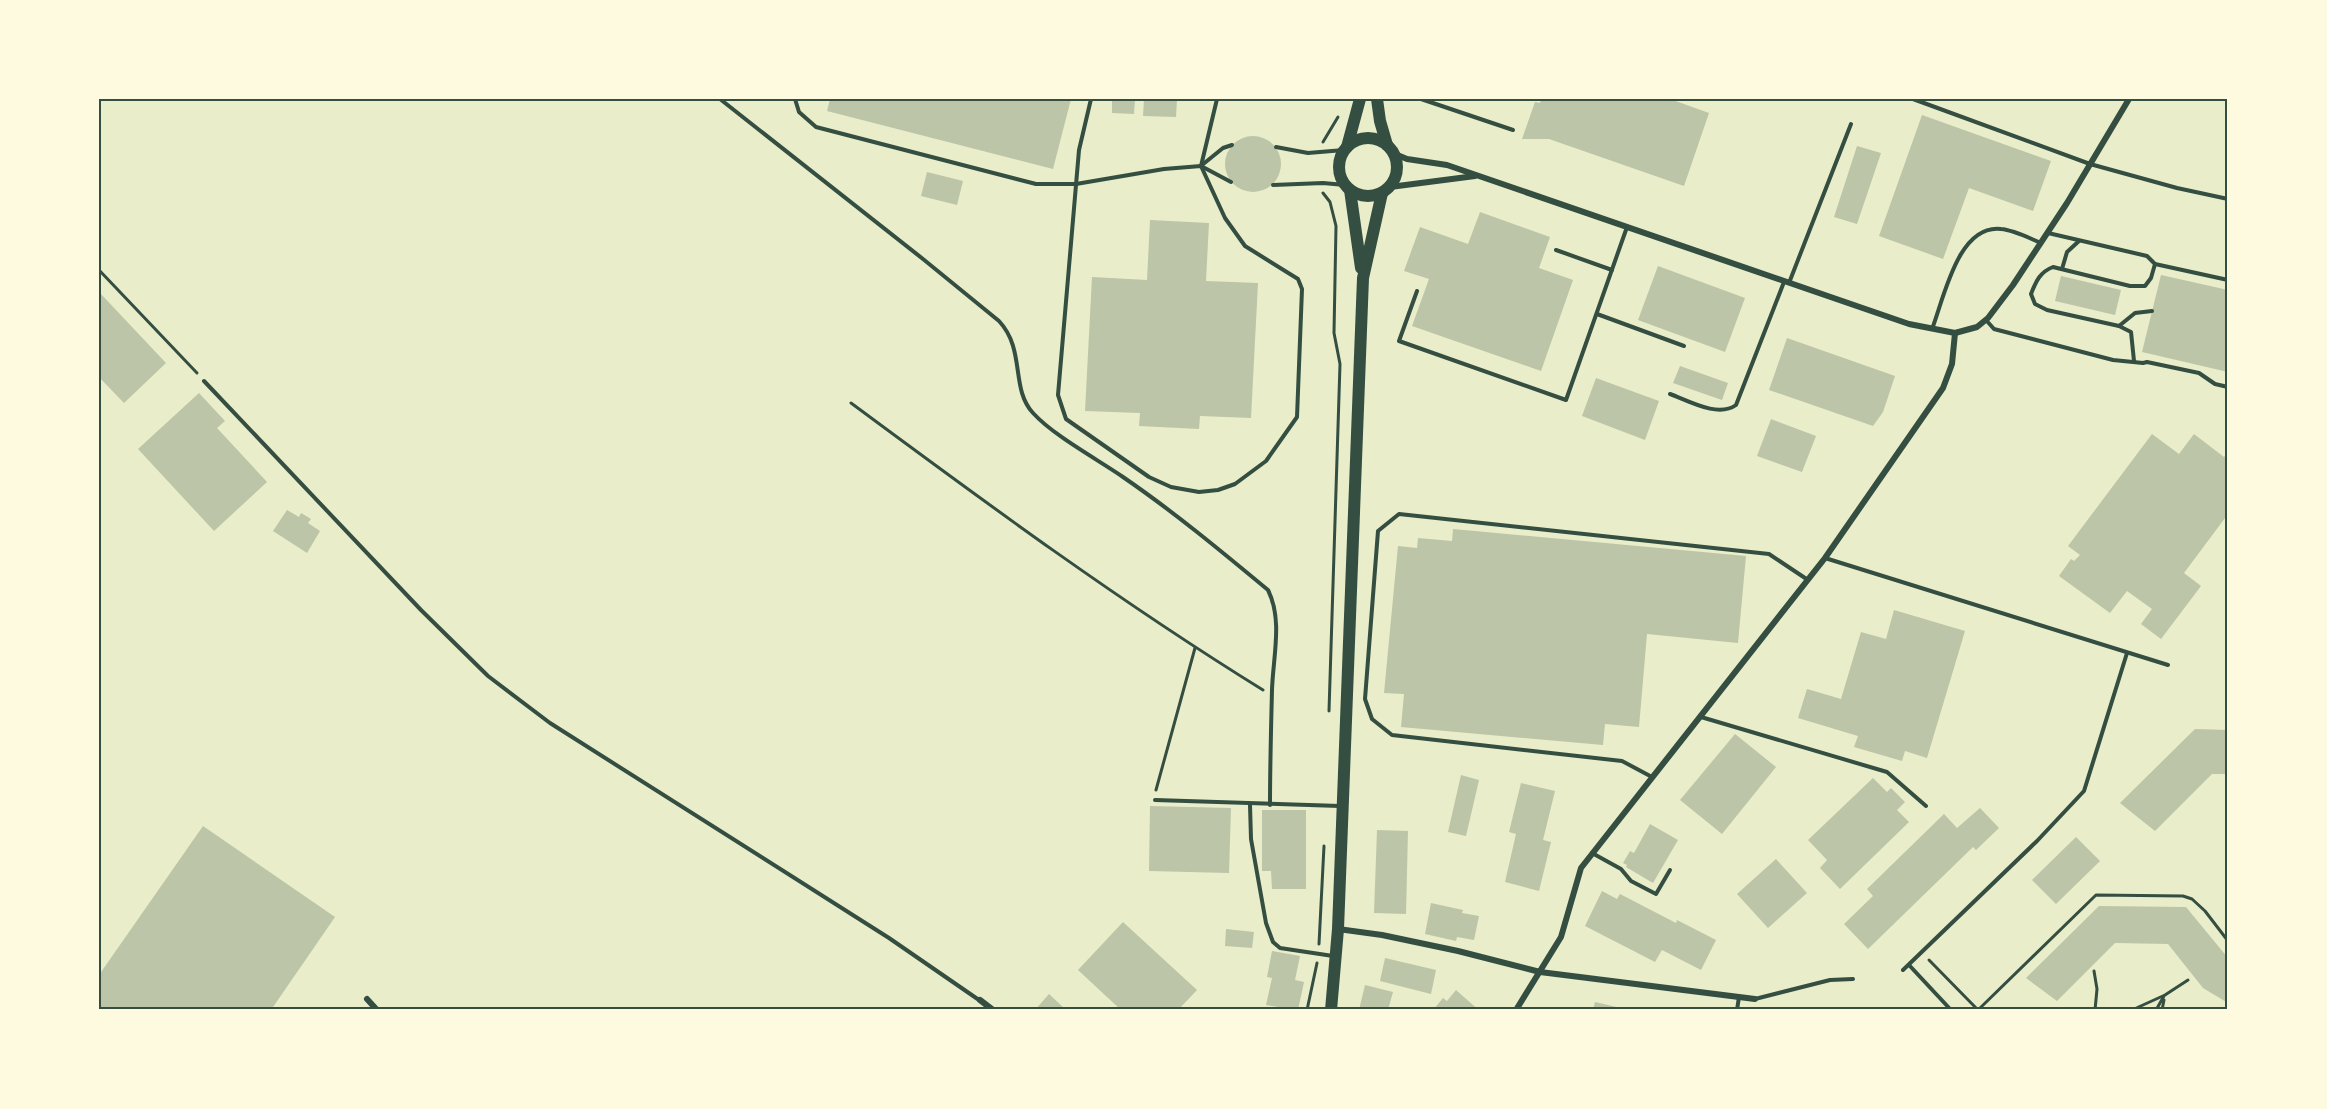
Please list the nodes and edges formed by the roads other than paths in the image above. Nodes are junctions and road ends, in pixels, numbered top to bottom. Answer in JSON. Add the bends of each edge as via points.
{"nodes":[{"id":1,"x":720,"y":99,"type":"edge"},
{"id":2,"x":795,"y":99,"type":"edge"},
{"id":3,"x":1091,"y":99,"type":"edge"},
{"id":4,"x":1217,"y":99,"type":"edge"},
{"id":5,"x":1360,"y":99,"type":"edge"},
{"id":6,"x":1377,"y":99,"type":"edge"},
{"id":7,"x":1421,"y":99,"type":"edge"},
{"id":8,"x":1913,"y":99,"type":"edge"},
{"id":9,"x":2129,"y":99,"type":"edge"},
{"id":10,"x":1851,"y":124,"type":"dead end"},
{"id":11,"x":1513,"y":130,"type":"dead end"},
{"id":12,"x":1232,"y":145,"type":"dead end"},
{"id":13,"x":1276,"y":147,"type":"dead end"},
{"id":14,"x":1345,"y":148,"type":"junction"},
{"id":15,"x":1391,"y":150,"type":"junction"},
{"id":16,"x":2090,"y":164,"type":"junction"},
{"id":17,"x":1201,"y":165,"type":"junction"},
{"id":18,"x":1475,"y":176,"type":"junction"},
{"id":19,"x":1231,"y":182,"type":"dead end"},
{"id":20,"x":1076,"y":184,"type":"junction"},
{"id":21,"x":1273,"y":184,"type":"dead end"},
{"id":22,"x":1347,"y":188,"type":"junction"},
{"id":23,"x":1386,"y":190,"type":"junction"},
{"id":24,"x":2228,"y":199,"type":"edge"},
{"id":25,"x":1627,"y":227,"type":"junction"},
{"id":26,"x":2048,"y":233,"type":"junction"},
{"id":27,"x":2080,"y":241,"type":"junction"},
{"id":28,"x":2041,"y":243,"type":"junction"},
{"id":29,"x":1556,"y":250,"type":"dead end"},
{"id":30,"x":2155,"y":264,"type":"junction"},
{"id":31,"x":2062,"y":269,"type":"junction"},
{"id":32,"x":1612,"y":270,"type":"junction"},
{"id":33,"x":1363,"y":278,"type":"junction"},
{"id":34,"x":2228,"y":280,"type":"edge"},
{"id":35,"x":1787,"y":283,"type":"junction"},
{"id":36,"x":1416,"y":291,"type":"dead end"},
{"id":37,"x":2152,"y":311,"type":"dead end"},
{"id":38,"x":1596,"y":314,"type":"junction"},
{"id":39,"x":1986,"y":320,"type":"junction"},
{"id":40,"x":2119,"y":326,"type":"junction"},
{"id":41,"x":1932,"y":330,"type":"junction"},
{"id":42,"x":1955,"y":333,"type":"junction"},
{"id":43,"x":1684,"y":346,"type":"dead end"},
{"id":44,"x":2134,"y":361,"type":"junction"},
{"id":45,"x":204,"y":381,"type":"road end"},
{"id":46,"x":2228,"y":387,"type":"edge"},
{"id":47,"x":1670,"y":394,"type":"dead end"},
{"id":48,"x":1825,"y":558,"type":"junction"},
{"id":49,"x":1808,"y":580,"type":"junction"},
{"id":50,"x":2127,"y":652,"type":"junction"},
{"id":51,"x":2168,"y":665,"type":"dead end"},
{"id":52,"x":1701,"y":717,"type":"junction"},
{"id":53,"x":1653,"y":777,"type":"junction"},
{"id":54,"x":1155,"y":800,"type":"road end"},
{"id":55,"x":1250,"y":805,"type":"junction"},
{"id":56,"x":1270,"y":805,"type":"junction"},
{"id":57,"x":1342,"y":806,"type":"junction"},
{"id":58,"x":1926,"y":806,"type":"dead end"},
{"id":59,"x":1592,"y":853,"type":"junction"},
{"id":60,"x":1670,"y":870,"type":"dead end"},
{"id":61,"x":1338,"y":929,"type":"junction"},
{"id":62,"x":1336,"y":956,"type":"junction"},
{"id":63,"x":1909,"y":964,"type":"junction"},
{"id":64,"x":1903,"y":970,"type":"dead end"},
{"id":65,"x":1540,"y":972,"type":"junction"},
{"id":66,"x":1853,"y":979,"type":"dead end"},
{"id":67,"x":1739,"y":997,"type":"junction"},
{"id":68,"x":367,"y":999,"type":"dead end"},
{"id":69,"x":1755,"y":999,"type":"joint"},
{"id":70,"x":980,"y":1000,"type":"joint"},
{"id":71,"x":377,"y":1010,"type":"edge"},
{"id":72,"x":993,"y":1010,"type":"edge"},
{"id":73,"x":1331,"y":1010,"type":"edge"},
{"id":74,"x":1516,"y":1010,"type":"edge"},
{"id":75,"x":1737,"y":1010,"type":"edge"},
{"id":76,"x":1951,"y":1010,"type":"edge"}],
"edges":[{"from":1,"to":56,"type":"lane","via":[[999,321],[1014,345],[1026,403],[1043,422],[1191,527],[1268,590],[1276,619]]},
{"from":2,"to":20,"type":"lane","via":[[799,112],[816,127],[1036,184]]},
{"from":3,"to":20,"type":"lane"},
{"from":4,"to":17,"type":"lane"},
{"from":5,"to":14,"type":"main road"},
{"from":6,"to":15,"type":"main road","via":[[1380,122]]},
{"from":7,"to":11,"type":"lane"},
{"from":8,"to":16,"type":"lane"},
{"from":9,"to":16,"type":"street"},
{"from":10,"to":35,"type":"lane"},
{"from":12,"to":17,"type":"lane"},
{"from":13,"to":14,"type":"lane","via":[[1308,153]]},
{"from":14,"to":15,"type":"main road","via":[[1367,138],[1381,141]]},
{"from":14,"to":22,"type":"main road","via":[[1339,168]]},
{"from":15,"to":18,"type":"street","via":[[1407,159],[1447,165]]},
{"from":15,"to":23,"type":"main road","via":[[1398,172]]},
{"from":16,"to":24,"type":"lane"},
{"from":16,"to":26,"type":"street"},
{"from":17,"to":19,"type":"lane"},
{"from":17,"to":20,"type":"lane"},
{"from":17,"to":20,"type":"lane","via":[[1225,218],[1245,246],[1298,279],[1302,289],[1297,417],[1266,460],[1235,484],[1218,490],[1199,492],[1171,487],[1149,477],[1066,419],[1058,395]]},
{"from":18,"to":23,"type":"street"},
{"from":18,"to":25,"type":"street"},
{"from":21,"to":22,"type":"lane","via":[[1323,183]]},
{"from":22,"to":23,"type":"main road","via":[[1362,196]]},
{"from":22,"to":33,"type":"main road"},
{"from":23,"to":33,"type":"main road"},
{"from":25,"to":32,"type":"lane"},
{"from":25,"to":35,"type":"street"},
{"from":26,"to":27,"type":"lane"},
{"from":26,"to":28,"type":"street"},
{"from":27,"to":30,"type":"lane","via":[[2147,256]]},
{"from":27,"to":31,"type":"lane","via":[[2067,252]]},
{"from":28,"to":39,"type":"street"},
{"from":28,"to":41,"type":"lane","via":[[2004,229],[1972,237],[1956,262]]},
{"from":29,"to":32,"type":"lane"},
{"from":30,"to":31,"type":"lane","via":[[2145,286],[2130,286]]},
{"from":30,"to":34,"type":"lane"},
{"from":31,"to":40,"type":"lane","via":[[2043,271],[2031,294],[2036,304]]},
{"from":32,"to":38,"type":"lane"},
{"from":33,"to":57,"type":"main road"},
{"from":35,"to":41,"type":"street"},
{"from":35,"to":47,"type":"lane","via":[[1736,405],[1714,410]]},
{"from":36,"to":38,"type":"lane","via":[[1399,341],[1566,400]]},
{"from":37,"to":40,"type":"lane","via":[[2135,313]]},
{"from":38,"to":43,"type":"lane"},
{"from":39,"to":42,"type":"street"},
{"from":39,"to":44,"type":"lane","via":[[1994,328],[2113,360]]},
{"from":40,"to":44,"type":"lane","via":[[2131,332]]},
{"from":41,"to":42,"type":"street"},
{"from":42,"to":48,"type":"street","via":[[1952,364],[1943,387]]},
{"from":44,"to":46,"type":"lane","via":[[2199,374]]},
{"from":45,"to":70,"type":"lane","via":[[488,676],[550,723],[890,938]]},
{"from":48,"to":49,"type":"street"},
{"from":48,"to":50,"type":"lane"},
{"from":49,"to":52,"type":"street"},
{"from":49,"to":53,"type":"lane","via":[[1769,554],[1399,514],[1378,531],[1365,699],[1372,719],[1392,735],[1622,761]]},
{"from":50,"to":51,"type":"lane"},
{"from":50,"to":63,"type":"lane","via":[[2084,791]]},
{"from":52,"to":53,"type":"street"},
{"from":52,"to":58,"type":"lane","via":[[1887,772]]},
{"from":53,"to":59,"type":"street"},
{"from":54,"to":55,"type":"lane"},
{"from":55,"to":56,"type":"lane"},
{"from":55,"to":62,"type":"lane","via":[[1251,839],[1273,942],[1280,948]]},
{"from":56,"to":57,"type":"lane"},
{"from":57,"to":61,"type":"main road"},
{"from":59,"to":60,"type":"lane","via":[[1656,894]]},
{"from":59,"to":65,"type":"street","via":[[1581,868],[1561,937]]},
{"from":61,"to":62,"type":"main road"},
{"from":61,"to":65,"type":"street","via":[[1449,949]]},
{"from":62,"to":73,"type":"main road"},
{"from":63,"to":64,"type":"lane"},
{"from":63,"to":76,"type":"lane"},
{"from":65,"to":67,"type":"street"},
{"from":65,"to":74,"type":"street"},
{"from":66,"to":69,"type":"lane","via":[[1830,980]]},
{"from":67,"to":69,"type":"street"},
{"from":67,"to":75,"type":"lane"},
{"from":68,"to":71,"type":"street"},
{"from":70,"to":72,"type":"street"}]}
